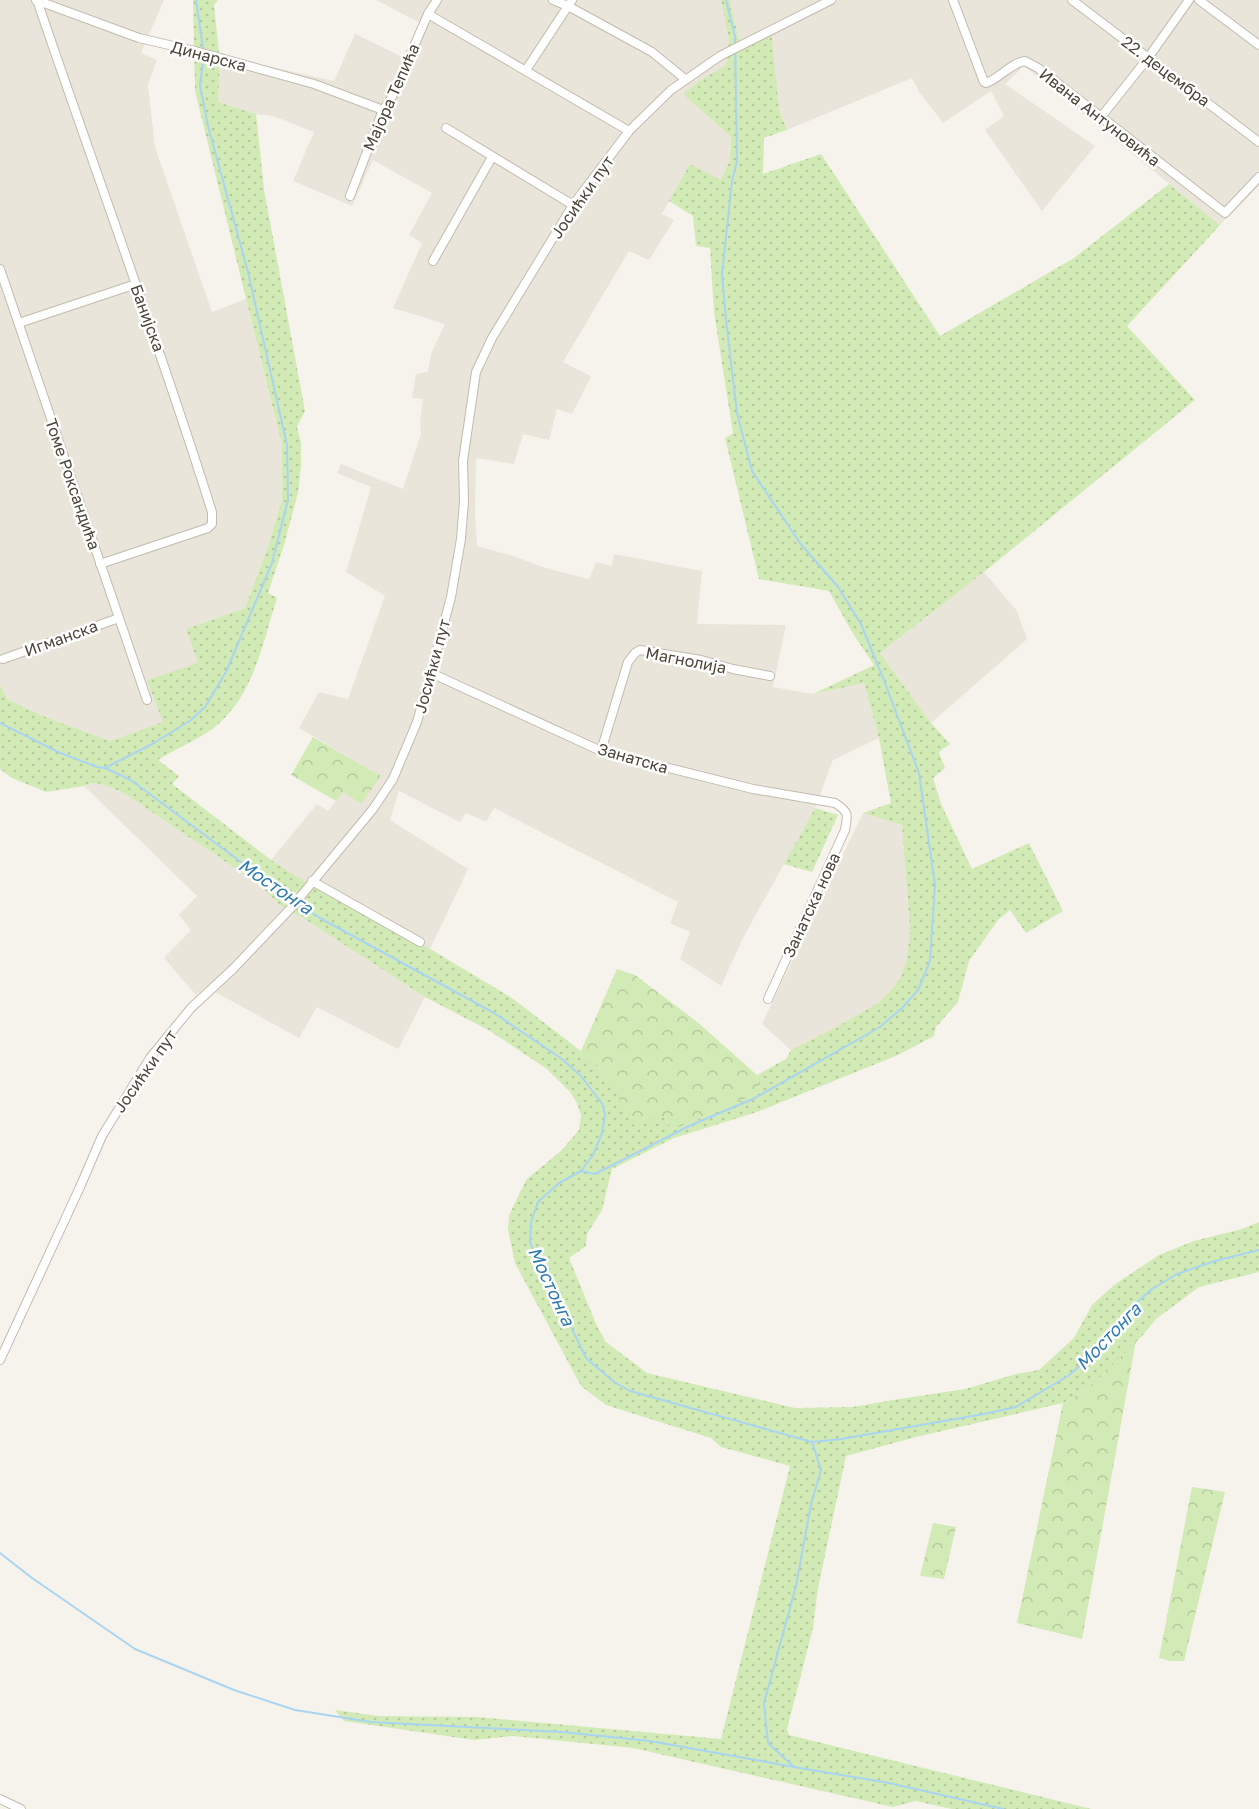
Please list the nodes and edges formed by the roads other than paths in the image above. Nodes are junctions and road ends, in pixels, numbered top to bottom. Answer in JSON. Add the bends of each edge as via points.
{"nodes":[{"id":1,"x":37,"y":0,"type":"edge"},
{"id":2,"x":437,"y":0,"type":"edge"},
{"id":3,"x":553,"y":0,"type":"edge"},
{"id":4,"x":829,"y":0,"type":"edge"},
{"id":5,"x":953,"y":0,"type":"edge"},
{"id":6,"x":1072,"y":0,"type":"edge"},
{"id":7,"x":1189,"y":0,"type":"edge"},
{"id":8,"x":1199,"y":0,"type":"edge"},
{"id":9,"x":570,"y":3,"type":"edge"},
{"id":10,"x":428,"y":14,"type":"junction"},
{"id":11,"x":1259,"y":45,"type":"edge"},
{"id":12,"x":1148,"y":58,"type":"junction"},
{"id":13,"x":526,"y":70,"type":"junction"},
{"id":14,"x":685,"y":79,"type":"junction"},
{"id":15,"x":383,"y":110,"type":"junction"},
{"id":16,"x":1101,"y":117,"type":"junction"},
{"id":17,"x":446,"y":128,"type":"dead end"},
{"id":18,"x":629,"y":130,"type":"junction"},
{"id":19,"x":1259,"y":142,"type":"edge"},
{"id":20,"x":492,"y":157,"type":"junction"},
{"id":21,"x":1259,"y":177,"type":"edge"},
{"id":22,"x":350,"y":196,"type":"dead end"},
{"id":23,"x":573,"y":205,"type":"junction"},
{"id":24,"x":433,"y":261,"type":"dead end"},
{"id":25,"x":0,"y":269,"type":"edge"},
{"id":26,"x":136,"y":284,"type":"junction"},
{"id":27,"x":19,"y":323,"type":"junction"},
{"id":28,"x":100,"y":564,"type":"junction"},
{"id":29,"x":119,"y":618,"type":"junction"},
{"id":30,"x":3,"y":659,"type":"dead end"},
{"id":31,"x":431,"y":673,"type":"junction"},
{"id":32,"x":770,"y":676,"type":"dead end"},
{"id":33,"x":147,"y":700,"type":"dead end"},
{"id":34,"x":602,"y":751,"type":"junction"},
{"id":35,"x":845,"y":810,"type":"joint"},
{"id":36,"x":310,"y":884,"type":"junction"},
{"id":37,"x":420,"y":942,"type":"dead end"},
{"id":38,"x":768,"y":999,"type":"dead end"},
{"id":39,"x":0,"y":1360,"type":"edge"},
{"id":40,"x":0,"y":1799,"type":"edge"},
{"id":41,"x":21,"y":1809,"type":"edge"}],
"edges":[{"from":1,"to":15,"type":"street","name":"Динарска","via":[[139,38],[314,84]]},
{"from":1,"to":26,"type":"street","name":"Банијска"},
{"from":2,"to":10,"type":"street","name":"Мајора Тепића"},
{"from":3,"to":9,"type":"street"},
{"from":4,"to":14,"type":"street","name":"Јосићки пут","via":[[720,56]]},
{"from":5,"to":16,"type":"street","name":"Ивана Антуновића","via":[[984,82],[1025,61]]},
{"from":6,"to":12,"type":"street","name":"22. децембра"},
{"from":7,"to":12,"type":"street"},
{"from":8,"to":11,"type":"street"},
{"from":9,"to":13,"type":"street"},
{"from":9,"to":14,"type":"street","via":[[652,52]]},
{"from":10,"to":13,"type":"street"},
{"from":10,"to":15,"type":"street","name":"Мајора Тепића"},
{"from":12,"to":16,"type":"street"},
{"from":12,"to":19,"type":"street","name":"22. децембра"},
{"from":13,"to":18,"type":"street"},
{"from":14,"to":18,"type":"street","name":"Јосићки пут"},
{"from":15,"to":22,"type":"street","name":"Мајора Тепића"},
{"from":16,"to":21,"type":"street","name":"Ивана Антуновића","via":[[1225,213]]},
{"from":17,"to":20,"type":"street"},
{"from":18,"to":23,"type":"street","name":"Јосићки пут"},
{"from":20,"to":23,"type":"street"},
{"from":20,"to":24,"type":"street"},
{"from":23,"to":31,"type":"street","name":"Јосићки пут","via":[[492,338],[476,372],[463,461],[459,557]]},
{"from":25,"to":27,"type":"street","name":"Томе Роксандића"},
{"from":26,"to":27,"type":"street"},
{"from":26,"to":28,"type":"street","name":"Банијска","via":[[176,397],[212,512],[212,524]]},
{"from":27,"to":28,"type":"street","name":"Томе Роксандића"},
{"from":28,"to":29,"type":"street","name":"Томе Роксандића"},
{"from":29,"to":30,"type":"street","name":"Игманска"},
{"from":29,"to":33,"type":"street","name":"Томе Роксандића"},
{"from":31,"to":34,"type":"street","name":"Занатска"},
{"from":31,"to":36,"type":"street","name":"Јосићки пут","via":[[417,722],[393,778],[373,809]]},
{"from":32,"to":34,"type":"street","name":"Магнолија","via":[[640,650],[628,662]]},
{"from":34,"to":35,"type":"street","name":"Занатска","via":[[753,789],[835,803]]},
{"from":35,"to":38,"type":"street","name":"Занатска нова","via":[[845,830]]},
{"from":36,"to":37,"type":"street"},
{"from":36,"to":39,"type":"street","name":"Јосићки пут","via":[[233,969],[191,1008],[150,1058],[102,1136]]},
{"from":40,"to":41,"type":"street"}]}
